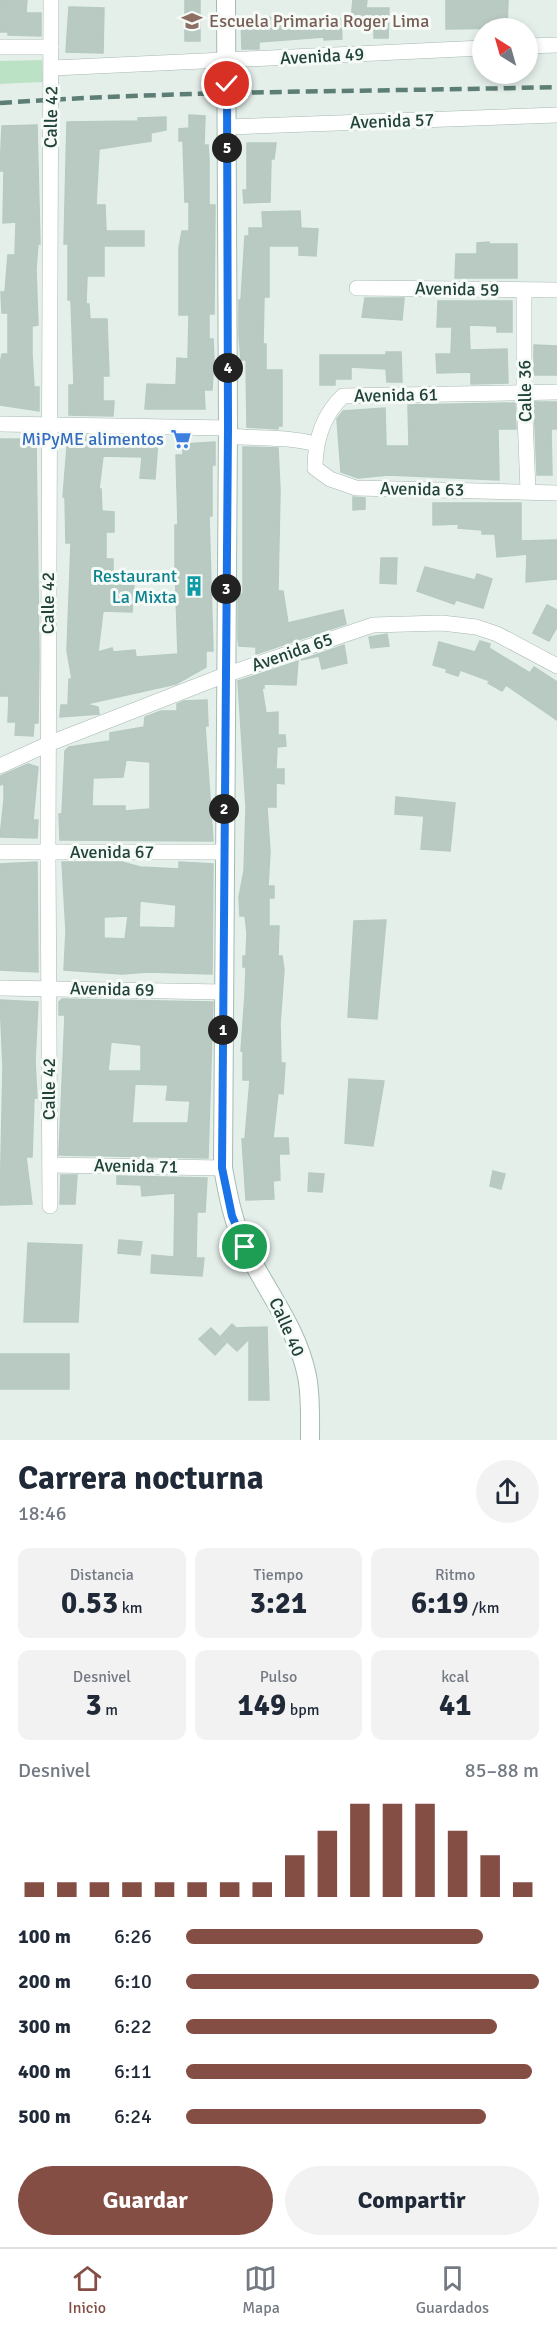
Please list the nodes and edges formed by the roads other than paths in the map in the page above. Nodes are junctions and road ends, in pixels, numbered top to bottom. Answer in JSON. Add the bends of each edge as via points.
{"nodes":[{"id":1,"x":51,"y":0,"type":"edge"},
{"id":2,"x":226,"y":0,"type":"edge"},
{"id":3,"x":557,"y":45,"type":"edge"},
{"id":4,"x":538,"y":46,"type":"edge"},
{"id":5,"x":0,"y":47,"type":"edge"},
{"id":6,"x":51,"y":47,"type":"junction"},
{"id":7,"x":472,"y":49,"type":"edge"},
{"id":8,"x":228,"y":61,"type":"junction"},
{"id":9,"x":53,"y":68,"type":"junction"},
{"id":10,"x":557,"y":115,"type":"edge"},
{"id":11,"x":227,"y":127,"type":"junction"},
{"id":12,"x":357,"y":288,"type":"dead end"},
{"id":13,"x":524,"y":290,"type":"junction"},
{"id":14,"x":557,"y":290,"type":"edge"},
{"id":15,"x":524,"y":392,"type":"junction"},
{"id":16,"x":557,"y":392,"type":"edge"},
{"id":17,"x":0,"y":424,"type":"edge"},
{"id":18,"x":49,"y":425,"type":"junction"},
{"id":19,"x":228,"y":432,"type":"junction"},
{"id":20,"x":315,"y":444,"type":"junction"},
{"id":21,"x":528,"y":491,"type":"junction"},
{"id":22,"x":557,"y":493,"type":"edge"},
{"id":23,"x":557,"y":666,"type":"edge"},
{"id":24,"x":225,"y":675,"type":"junction"},
{"id":25,"x":48,"y":744,"type":"junction"},
{"id":26,"x":0,"y":766,"type":"edge"},
{"id":27,"x":0,"y":852,"type":"edge"},
{"id":28,"x":48,"y":852,"type":"junction"},
{"id":29,"x":224,"y":852,"type":"junction"},
{"id":30,"x":0,"y":988,"type":"edge"},
{"id":31,"x":49,"y":988,"type":"junction"},
{"id":32,"x":223,"y":992,"type":"junction"},
{"id":33,"x":50,"y":1165,"type":"junction"},
{"id":34,"x":222,"y":1168,"type":"junction"},
{"id":35,"x":50,"y":1206,"type":"dead end"},
{"id":36,"x":310,"y":1440,"type":"edge"}],
"edges":[{"from":1,"to":6,"type":"street","name":"Calle 42"},
{"from":2,"to":8,"type":"main road","name":"Calle 40"},
{"from":3,"to":4,"type":"street"},
{"from":5,"to":6,"type":"street"},
{"from":6,"to":9,"type":"street","name":"Calle 42"},
{"from":7,"to":8,"type":"street","name":"Avenida 49"},
{"from":8,"to":9,"type":"street","name":"Avenida 49"},
{"from":8,"to":11,"type":"main road","name":"Calle 40"},
{"from":9,"to":18,"type":"street","name":"Calle 42"},
{"from":10,"to":11,"type":"street","name":"Avenida 57"},
{"from":11,"to":19,"type":"main road","name":"Calle 40"},
{"from":12,"to":13,"type":"street","name":"Avenida 59"},
{"from":13,"to":14,"type":"street","name":"Avenida 59"},
{"from":13,"to":15,"type":"street","name":"Calle 36"},
{"from":15,"to":16,"type":"street","name":"Avenida 61"},
{"from":15,"to":20,"type":"street","name":"Avenida 61","via":[[344,396],[331,407]]},
{"from":15,"to":21,"type":"street","name":"Calle 36"},
{"from":17,"to":18,"type":"street"},
{"from":18,"to":19,"type":"street"},
{"from":18,"to":25,"type":"street","name":"Calle 42"},
{"from":19,"to":20,"type":"street","via":[[258,439],[295,438]]},
{"from":19,"to":24,"type":"main road","name":"Calle 40"},
{"from":20,"to":21,"type":"street","name":"Avenida 63","via":[[315,468],[330,479],[356,488]]},
{"from":21,"to":22,"type":"street","name":"Avenida 63"},
{"from":23,"to":24,"type":"street","name":"Avenida 65","via":[[477,627],[396,624],[373,625]]},
{"from":24,"to":25,"type":"street","name":"Avenida 65"},
{"from":24,"to":29,"type":"main road","name":"Calle 40"},
{"from":25,"to":26,"type":"street","name":"Avenida 65"},
{"from":25,"to":28,"type":"street","name":"Calle 42"},
{"from":27,"to":28,"type":"street","name":"Avenida 67"},
{"from":28,"to":29,"type":"street","name":"Avenida 67"},
{"from":28,"to":31,"type":"street","name":"Calle 42"},
{"from":29,"to":32,"type":"main road","name":"Calle 40"},
{"from":30,"to":31,"type":"street","name":"Avenida 69"},
{"from":31,"to":32,"type":"street","name":"Avenida 69"},
{"from":31,"to":33,"type":"street","name":"Calle 42"},
{"from":32,"to":34,"type":"main road","name":"Calle 40"},
{"from":33,"to":34,"type":"street","name":"Avenida 71"},
{"from":33,"to":35,"type":"street","name":"Calle 42"},
{"from":34,"to":36,"type":"main road","name":"Calle 40","via":[[232,1216],[245,1247],[297,1342],[307,1376]]}]}
